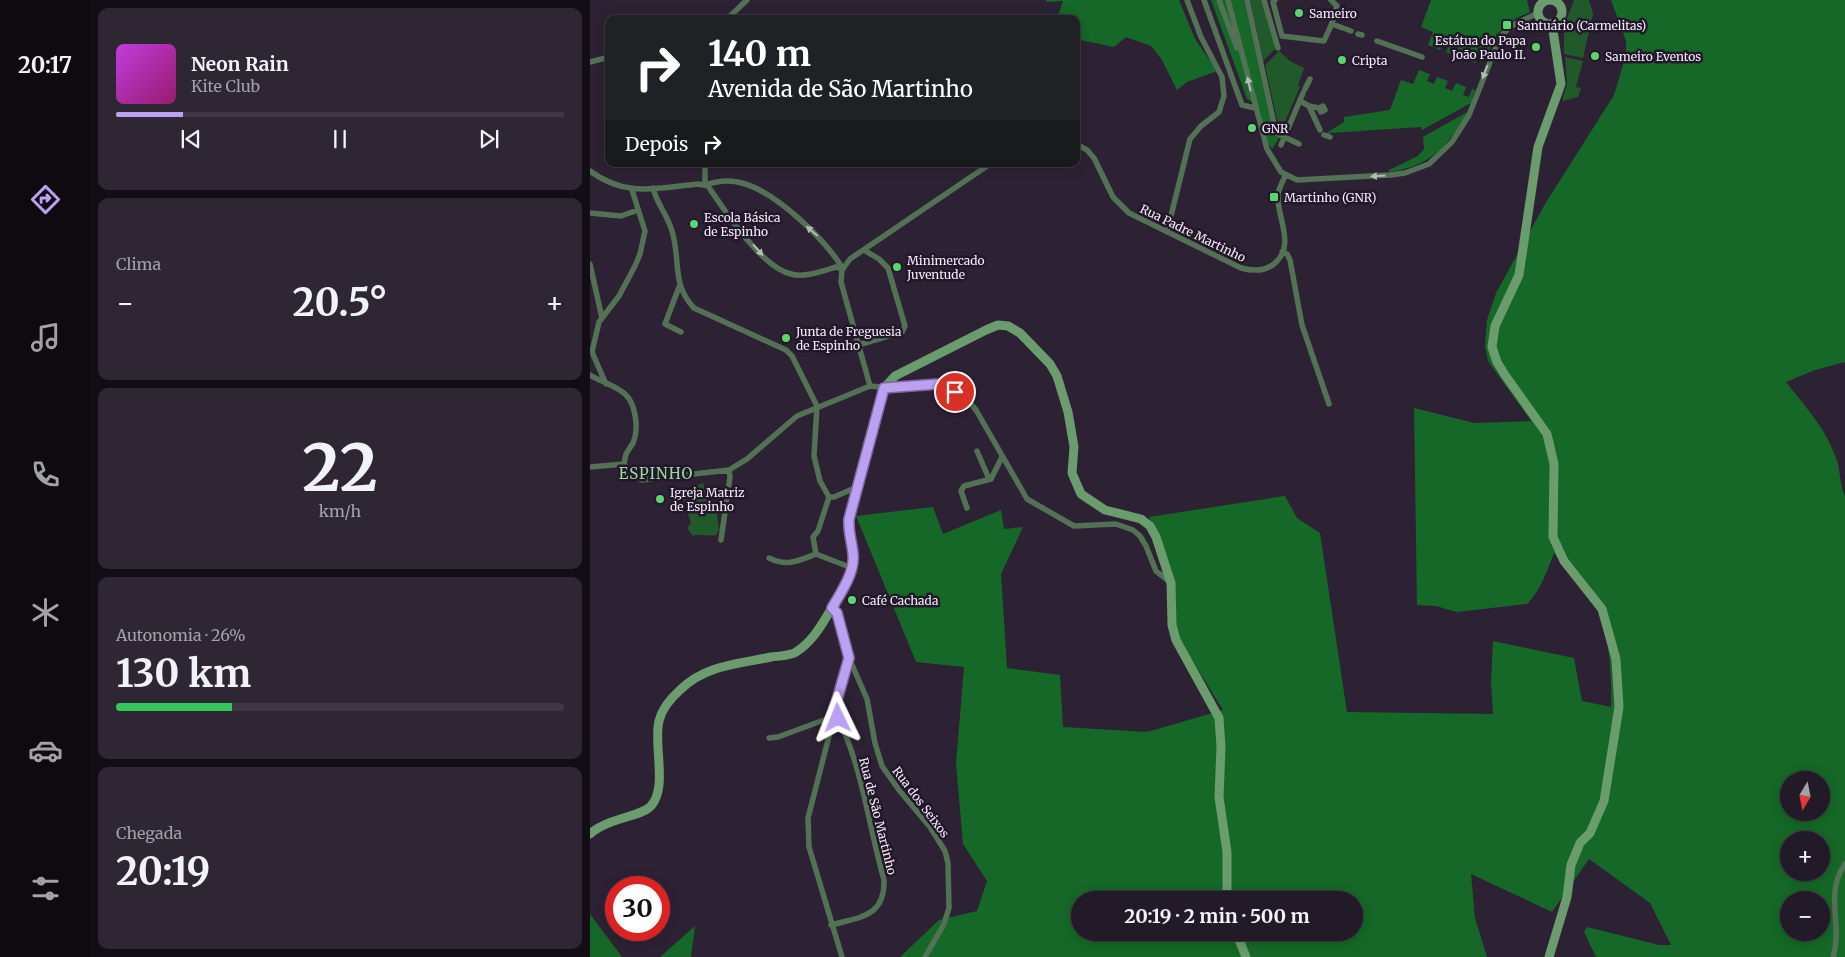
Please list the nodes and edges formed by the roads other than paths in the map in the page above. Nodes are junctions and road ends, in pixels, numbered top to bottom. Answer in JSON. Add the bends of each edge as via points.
{"nodes":[{"id":1,"x":747,"y":0,"type":"edge"},
{"id":2,"x":1187,"y":0,"type":"edge"},
{"id":3,"x":1204,"y":0,"type":"edge"},
{"id":4,"x":1219,"y":0,"type":"edge"},
{"id":5,"x":1228,"y":0,"type":"edge"},
{"id":6,"x":1247,"y":0,"type":"edge"},
{"id":7,"x":1264,"y":0,"type":"edge"},
{"id":8,"x":1275,"y":0,"type":"edge"},
{"id":9,"x":1331,"y":0,"type":"edge"},
{"id":10,"x":1543,"y":1,"type":"edge"},
{"id":11,"x":1563,"y":4,"type":"edge"},
{"id":12,"x":1538,"y":13,"type":"junction"},
{"id":13,"x":731,"y":15,"type":"edge"},
{"id":14,"x":1331,"y":24,"type":"junction"},
{"id":15,"x":1552,"y":24,"type":"junction"},
{"id":16,"x":1353,"y":32,"type":"dead end"},
{"id":17,"x":1377,"y":41,"type":"dead end"},
{"id":18,"x":1278,"y":48,"type":"dead end"},
{"id":19,"x":1422,"y":57,"type":"dead end"},
{"id":20,"x":605,"y":58,"type":"edge"},
{"id":21,"x":1244,"y":60,"type":"junction"},
{"id":22,"x":590,"y":62,"type":"edge"},
{"id":23,"x":1310,"y":79,"type":"dead end"},
{"id":24,"x":1300,"y":101,"type":"junction"},
{"id":25,"x":1310,"y":106,"type":"junction"},
{"id":26,"x":1255,"y":108,"type":"junction"},
{"id":27,"x":1319,"y":108,"type":"dead end"},
{"id":28,"x":1286,"y":133,"type":"junction"},
{"id":29,"x":1325,"y":134,"type":"dead end"},
{"id":30,"x":1299,"y":144,"type":"dead end"},
{"id":31,"x":1281,"y":145,"type":"dead end"},
{"id":32,"x":1080,"y":146,"type":"edge"},
{"id":33,"x":705,"y":167,"type":"edge"},
{"id":34,"x":986,"y":167,"type":"edge"},
{"id":35,"x":590,"y":171,"type":"edge"},
{"id":36,"x":1285,"y":176,"type":"junction"},
{"id":37,"x":705,"y":186,"type":"junction"},
{"id":38,"x":653,"y":188,"type":"junction"},
{"id":39,"x":632,"y":190,"type":"junction"},
{"id":40,"x":638,"y":210,"type":"junction"},
{"id":41,"x":590,"y":213,"type":"edge"},
{"id":42,"x":1167,"y":232,"type":"junction"},
{"id":43,"x":864,"y":250,"type":"junction"},
{"id":44,"x":1282,"y":252,"type":"junction"},
{"id":45,"x":590,"y":264,"type":"edge"},
{"id":46,"x":843,"y":269,"type":"junction"},
{"id":47,"x":680,"y":286,"type":"junction"},
{"id":48,"x":602,"y":318,"type":"junction"},
{"id":49,"x":681,"y":332,"type":"dead end"},
{"id":50,"x":858,"y":345,"type":"junction"},
{"id":51,"x":590,"y":374,"type":"edge"},
{"id":52,"x":606,"y":384,"type":"junction"},
{"id":53,"x":870,"y":386,"type":"junction"},
{"id":54,"x":884,"y":388,"type":"junction"},
{"id":55,"x":1329,"y":404,"type":"dead end"},
{"id":56,"x":817,"y":406,"type":"junction"},
{"id":57,"x":977,"y":451,"type":"dead end"},
{"id":58,"x":1002,"y":457,"type":"junction"},
{"id":59,"x":624,"y":464,"type":"junction"},
{"id":60,"x":590,"y":467,"type":"edge"},
{"id":61,"x":729,"y":470,"type":"junction"},
{"id":62,"x":989,"y":479,"type":"junction"},
{"id":63,"x":857,"y":488,"type":"junction"},
{"id":64,"x":830,"y":497,"type":"junction"},
{"id":65,"x":967,"y":508,"type":"dead end"},
{"id":66,"x":721,"y":540,"type":"dead end"},
{"id":67,"x":816,"y":554,"type":"junction"},
{"id":68,"x":769,"y":558,"type":"dead end"},
{"id":69,"x":852,"y":568,"type":"junction"},
{"id":70,"x":1171,"y":583,"type":"junction"},
{"id":71,"x":832,"y":608,"type":"junction"},
{"id":72,"x":849,"y":658,"type":"junction"},
{"id":73,"x":834,"y":710,"type":"junction"},
{"id":74,"x":832,"y":717,"type":"junction"},
{"id":75,"x":769,"y":738,"type":"dead end"},
{"id":76,"x":590,"y":834,"type":"edge"},
{"id":77,"x":1845,"y":864,"type":"edge"},
{"id":78,"x":1227,"y":891,"type":"edge"},
{"id":79,"x":831,"y":925,"type":"junction"},
{"id":80,"x":1240,"y":941,"type":"edge"},
{"id":81,"x":842,"y":957,"type":"edge"},
{"id":82,"x":926,"y":957,"type":"edge"},
{"id":83,"x":1246,"y":957,"type":"edge"},
{"id":84,"x":1549,"y":957,"type":"edge"},
{"id":85,"x":1833,"y":957,"type":"edge"}],
"edges":[{"from":1,"to":13,"type":"street"},
{"from":2,"to":42,"type":"street","via":[[1201,37],[1220,70],[1224,87],[1219,112],[1190,140]]},
{"from":3,"to":26,"type":"street","via":[[1242,105]]},
{"from":4,"to":21,"type":"street"},
{"from":5,"to":21,"type":"street"},
{"from":6,"to":28,"type":"street","via":[[1276,133]]},
{"from":7,"to":18,"type":"street"},
{"from":8,"to":14,"type":"street","via":[[1282,36],[1324,41]]},
{"from":9,"to":14,"type":"street","via":[[1337,6]]},
{"from":10,"to":11,"type":"main road"},
{"from":10,"to":12,"type":"main road"},
{"from":11,"to":15,"type":"main road","via":[[1560,19]]},
{"from":12,"to":15,"type":"main road","via":[[1543,22]]},
{"from":12,"to":36,"type":"street","one_way":true,"via":[[1511,26],[1500,37],[1469,115],[1452,142],[1429,164],[1390,175],[1297,180]]},
{"from":14,"to":16,"type":"street"},
{"from":15,"to":84,"type":"main road","via":[[1561,84],[1538,147],[1519,275],[1494,326],[1492,346],[1505,375],[1547,434],[1554,464],[1553,537],[1564,561],[1602,609],[1616,659],[1619,707],[1604,801],[1571,865],[1567,897]]},
{"from":17,"to":19,"type":"street"},
{"from":20,"to":22,"type":"street"},
{"from":26,"to":21,"type":"street","one_way":true},
{"from":23,"to":24,"type":"street"},
{"from":24,"to":25,"type":"street"},
{"from":24,"to":28,"type":"street"},
{"from":25,"to":27,"type":"street"},
{"from":25,"to":29,"type":"street"},
{"from":26,"to":36,"type":"street","via":[[1266,149]]},
{"from":28,"to":30,"type":"street"},
{"from":28,"to":31,"type":"street"},
{"from":32,"to":42,"type":"street","name":"Rua Padre Martinho","via":[[1094,158],[1118,204]]},
{"from":33,"to":37,"type":"street"},
{"from":34,"to":43,"type":"street"},
{"from":35,"to":39,"type":"street","via":[[621,188]]},
{"from":36,"to":44,"type":"street","via":[[1278,194],[1285,237]]},
{"from":37,"to":38,"type":"street"},
{"from":46,"to":37,"type":"street","one_way":true,"via":[[823,240],[762,192],[743,183],[726,180]]},
{"from":37,"to":46,"type":"street","one_way":true,"via":[[773,266],[793,275],[836,267]]},
{"from":38,"to":39,"type":"street"},
{"from":38,"to":47,"type":"street","via":[[672,230]]},
{"from":39,"to":40,"type":"street"},
{"from":40,"to":41,"type":"street","via":[[620,216]]},
{"from":40,"to":48,"type":"street","via":[[645,231],[640,254],[619,296]]},
{"from":42,"to":44,"type":"street","name":"Rua Padre Martinho","via":[[1250,270],[1275,264]]},
{"from":43,"to":46,"type":"street","via":[[850,259]]},
{"from":43,"to":50,"type":"street","via":[[888,268],[905,326],[902,332]]},
{"from":44,"to":55,"type":"street","via":[[1290,260],[1302,325]]},
{"from":45,"to":48,"type":"street"},
{"from":46,"to":50,"type":"street","via":[[841,282]]},
{"from":47,"to":49,"type":"street","via":[[665,324]]},
{"from":47,"to":56,"type":"street","via":[[684,297],[694,308],[786,350]]},
{"from":48,"to":52,"type":"street","via":[[592,352]]},
{"from":50,"to":53,"type":"street"},
{"from":51,"to":52,"type":"street"},
{"from":52,"to":59,"type":"street","via":[[625,394],[633,407],[634,436]]},
{"from":53,"to":54,"type":"street"},
{"from":53,"to":56,"type":"street"},
{"from":54,"to":58,"type":"street","via":[[928,384],[946,387],[971,403]]},
{"from":54,"to":63,"type":"main road"},
{"from":54,"to":70,"type":"main road","via":[[895,376],[998,325],[1020,333],[1050,364],[1057,376],[1072,431],[1072,473],[1077,488],[1105,510],[1132,516],[1150,526]]},
{"from":56,"to":61,"type":"street","via":[[798,416]]},
{"from":56,"to":64,"type":"street","via":[[814,456],[820,481]]},
{"from":57,"to":62,"type":"street"},
{"from":58,"to":62,"type":"street"},
{"from":58,"to":70,"type":"street","via":[[1027,499],[1066,523],[1081,527],[1116,524],[1133,530],[1146,546],[1156,571]]},
{"from":59,"to":60,"type":"street"},
{"from":59,"to":61,"type":"street","via":[[641,480]]},
{"from":61,"to":66,"type":"street"},
{"from":62,"to":65,"type":"street","via":[[964,486],[961,491]]},
{"from":63,"to":64,"type":"street"},
{"from":63,"to":69,"type":"main road","via":[[848,528],[854,554]]},
{"from":64,"to":67,"type":"street","via":[[813,537]]},
{"from":67,"to":68,"type":"street","via":[[790,564]]},
{"from":67,"to":69,"type":"street"},
{"from":69,"to":71,"type":"main road"},
{"from":70,"to":78,"type":"main road","via":[[1172,625],[1176,640],[1219,718],[1219,797],[1227,852]]},
{"from":71,"to":72,"type":"street","via":[[837,613]]},
{"from":71,"to":76,"type":"main road","via":[[816,634],[795,653],[720,666],[696,676],[681,689],[664,708],[659,722],[659,778],[655,800],[643,811],[612,820]]},
{"from":72,"to":73,"type":"street"},
{"from":72,"to":82,"type":"street","name":"Rua dos Seixos","via":[[867,699],[882,766],[930,827],[948,863],[949,908]]},
{"from":73,"to":74,"type":"street"},
{"from":73,"to":79,"type":"street","name":"Rua de São Martinho","via":[[861,783],[884,880],[884,894],[880,905],[868,915]]},
{"from":74,"to":75,"type":"street"},
{"from":74,"to":79,"type":"street","via":[[808,818],[809,847]]},
{"from":77,"to":85,"type":"street","via":[[1835,885],[1837,945]]},
{"from":79,"to":81,"type":"street"},
{"from":80,"to":83,"type":"main road"}]}
